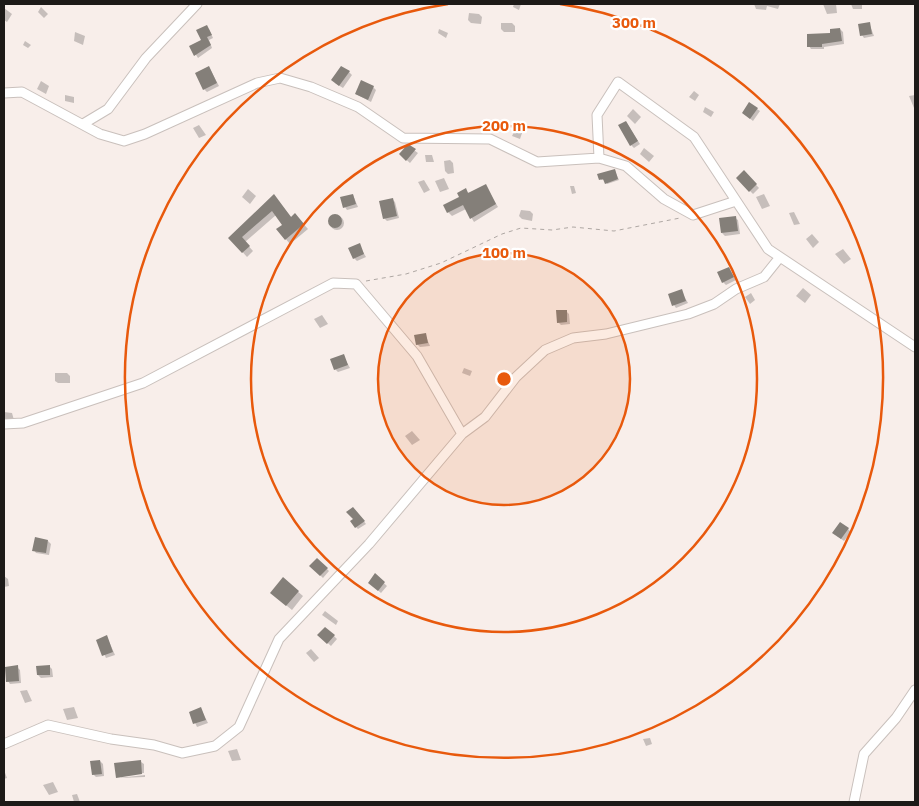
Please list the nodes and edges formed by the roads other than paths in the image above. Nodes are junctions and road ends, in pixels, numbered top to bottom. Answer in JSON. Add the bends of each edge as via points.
{"nodes":[{"id":1,"x":197,"y":4,"type":"edge"},
{"id":2,"x":4,"y":93,"type":"edge"},
{"id":3,"x":83,"y":124,"type":"junction"},
{"id":4,"x":599,"y":158,"type":"junction"},
{"id":5,"x":736,"y":201,"type":"junction"},
{"id":6,"x":780,"y":257,"type":"junction"},
{"id":7,"x":915,"y":348,"type":"edge"},
{"id":8,"x":4,"y":424,"type":"edge"},
{"id":9,"x":462,"y":434,"type":"junction"},
{"id":10,"x":915,"y":690,"type":"edge"},
{"id":11,"x":4,"y":744,"type":"edge"},
{"id":12,"x":854,"y":802,"type":"edge"}],
"edges":[{"from":1,"to":3,"type":"street","via":[[146,58],[108,109]]},
{"from":2,"to":3,"type":"street","via":[[22,92]]},
{"from":3,"to":4,"type":"street","via":[[100,134],[124,141],[257,83],[280,78],[358,107],[403,138],[490,139],[537,162]]},
{"from":4,"to":5,"type":"street","via":[[626,166],[664,199],[693,215]]},
{"from":4,"to":5,"type":"street","via":[[597,114],[618,82],[694,137]]},
{"from":5,"to":6,"type":"street","via":[[768,250]]},
{"from":6,"to":7,"type":"street"},
{"from":6,"to":9,"type":"street","via":[[764,278],[736,289],[714,304],[606,334],[574,338],[545,350],[516,377],[485,417]]},
{"from":8,"to":9,"type":"street","via":[[23,423],[142,383],[333,283],[356,284],[411,347]]},
{"from":9,"to":11,"type":"street","via":[[369,544],[279,639],[239,727],[215,746],[182,753],[48,725]]},
{"from":10,"to":12,"type":"street","via":[[896,718],[864,754]]}]}
